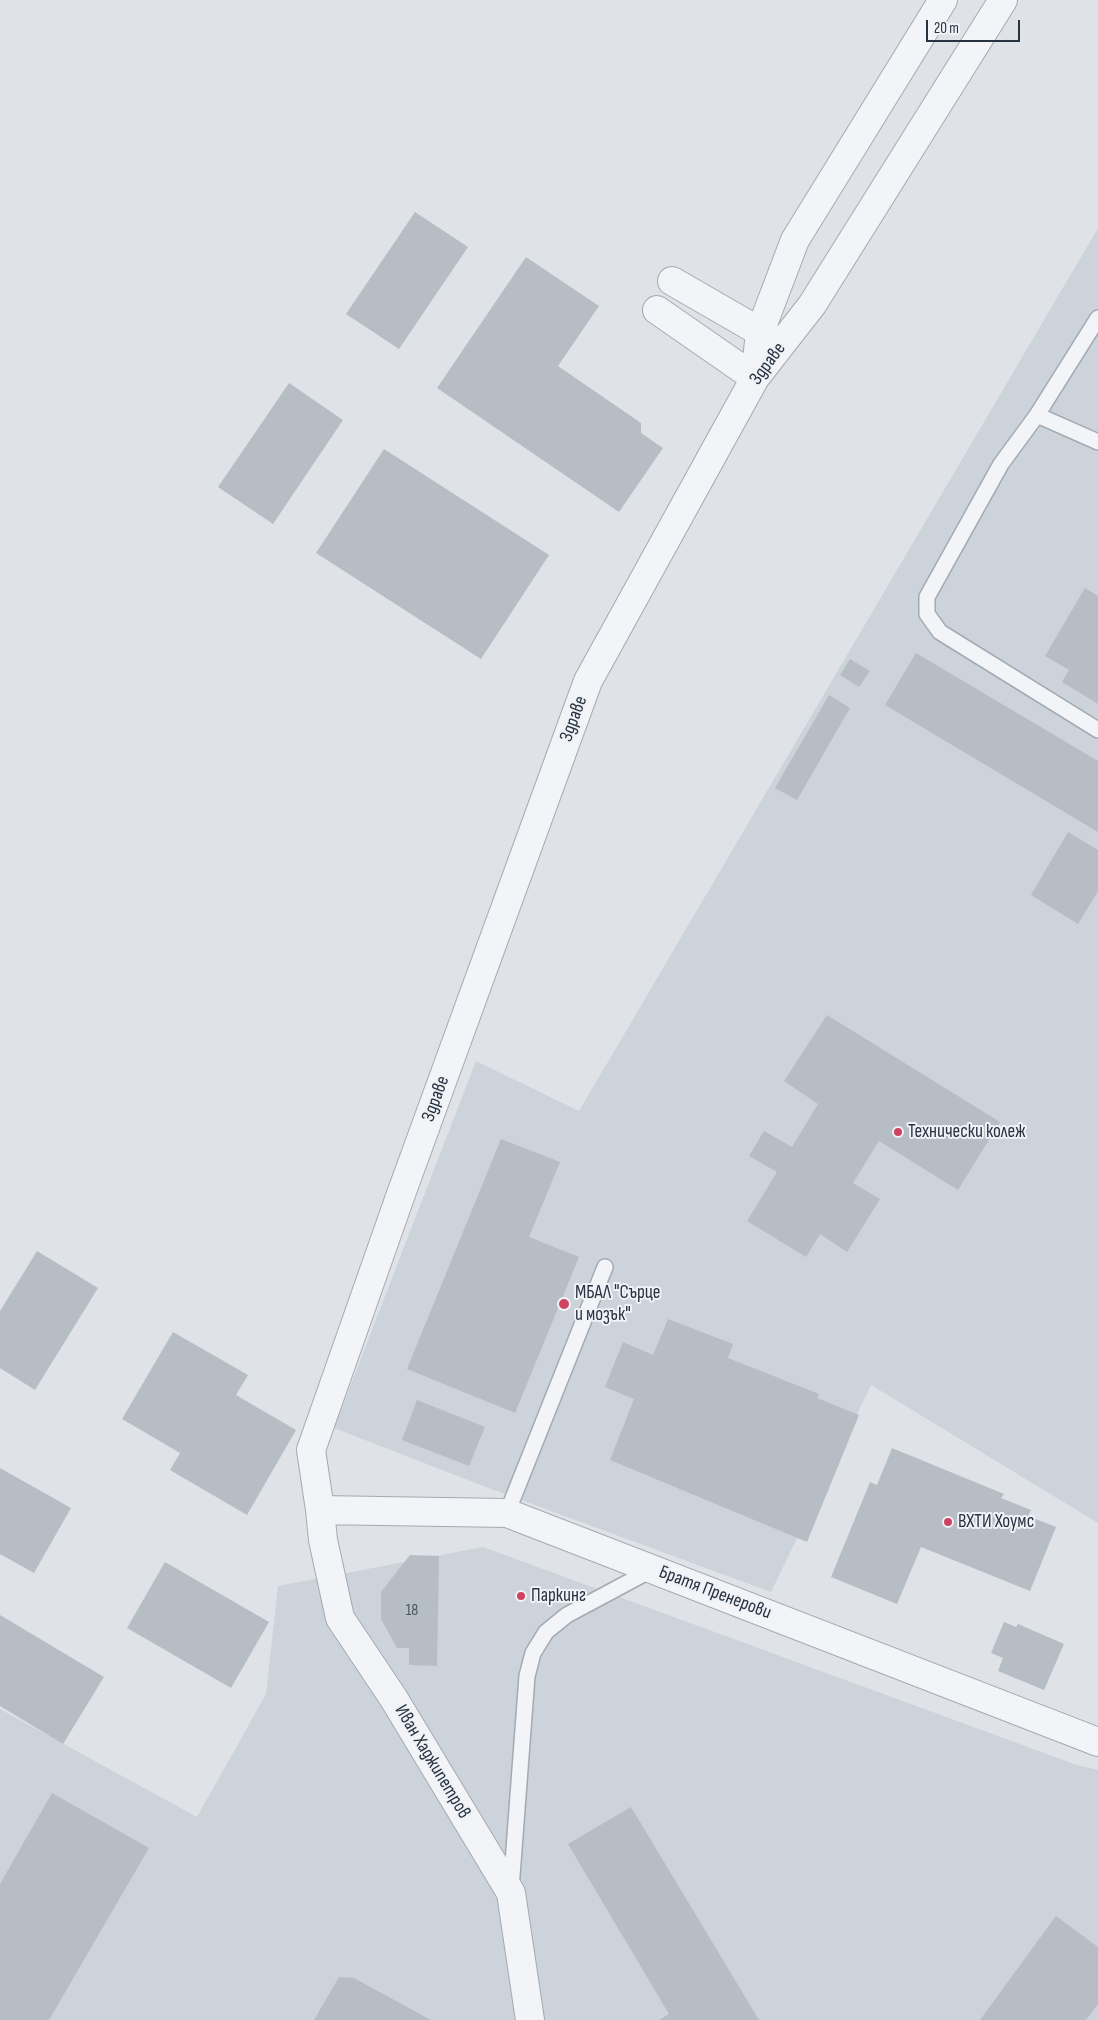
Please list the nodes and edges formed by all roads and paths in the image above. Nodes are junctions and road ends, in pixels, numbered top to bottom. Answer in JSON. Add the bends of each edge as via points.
{"nodes":[{"id":1,"x":943,"y":0,"type":"edge"},
{"id":2,"x":1003,"y":0,"type":"edge"},
{"id":3,"x":672,"y":281,"type":"dead end"},
{"id":4,"x":657,"y":310,"type":"dead end"},
{"id":5,"x":1098,"y":318,"type":"edge"},
{"id":6,"x":771,"y":338,"type":"junction"},
{"id":7,"x":755,"y":378,"type":"junction"},
{"id":8,"x":1037,"y":415,"type":"junction"},
{"id":9,"x":1098,"y":442,"type":"edge"},
{"id":10,"x":1098,"y":730,"type":"edge"},
{"id":11,"x":605,"y":1267,"type":"dead end"},
{"id":12,"x":320,"y":1510,"type":"junction"},
{"id":13,"x":507,"y":1513,"type":"junction"},
{"id":14,"x":653,"y":1569,"type":"junction"},
{"id":15,"x":1098,"y":1742,"type":"edge"},
{"id":16,"x":511,"y":1892,"type":"junction"},
{"id":17,"x":530,"y":2020,"type":"edge"}],
"edges":[{"from":1,"to":6,"type":"street","via":[[795,240]]},
{"from":2,"to":6,"type":"street","name":"Здраве","via":[[812,305]]},
{"from":3,"to":6,"type":"street"},
{"from":4,"to":7,"type":"street"},
{"from":5,"to":8,"type":"lane"},
{"from":6,"to":7,"type":"street"},
{"from":7,"to":12,"type":"street","name":"Здраве","via":[[588,680],[311,1450]]},
{"from":8,"to":9,"type":"lane"},
{"from":8,"to":10,"type":"lane","via":[[1001,464],[927,597],[927,614],[940,632]]},
{"from":11,"to":13,"type":"lane"},
{"from":12,"to":13,"type":"street","name":"Братя Пренерови"},
{"from":12,"to":16,"type":"street","name":"Иван Хаджипетров","via":[[323,1540],[340,1618],[394,1699]]},
{"from":13,"to":14,"type":"street","name":"Братя Пренерови"},
{"from":14,"to":15,"type":"street","name":"Братя Пренерови"},
{"from":14,"to":16,"type":"lane","via":[[566,1615],[546,1632],[533,1653],[526,1676]]},
{"from":16,"to":17,"type":"street","name":"Иван Хаджипетров"}]}
